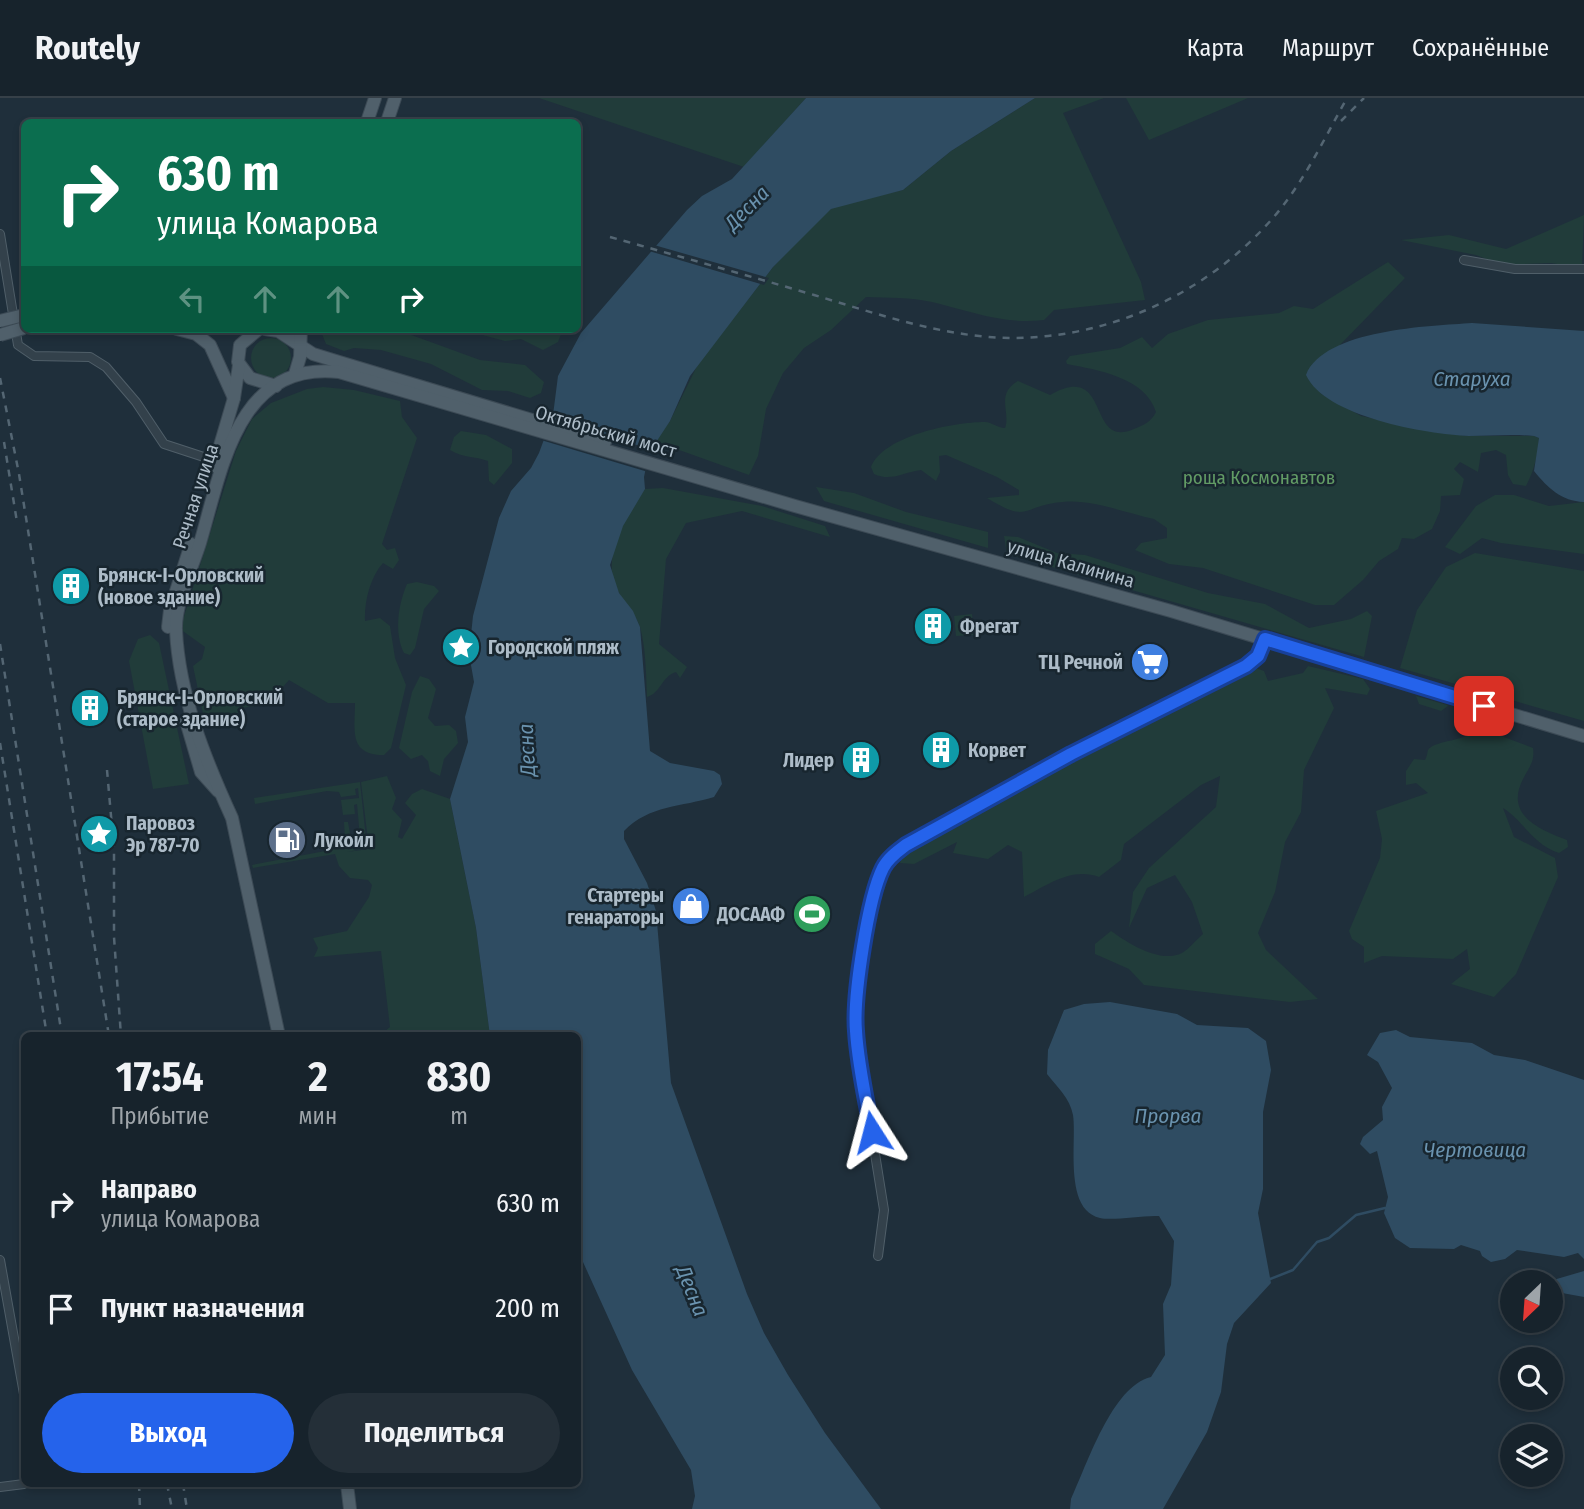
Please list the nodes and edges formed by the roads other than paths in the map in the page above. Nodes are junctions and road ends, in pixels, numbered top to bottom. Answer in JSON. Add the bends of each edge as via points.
{"nodes":[{"id":1,"x":375,"y":98,"type":"edge"},
{"id":2,"x":395,"y":98,"type":"edge"},
{"id":3,"x":368,"y":119,"type":"edge"},
{"id":4,"x":388,"y":119,"type":"edge"},
{"id":5,"x":0,"y":234,"type":"edge"},
{"id":6,"x":1464,"y":260,"type":"dead end"},
{"id":7,"x":1584,"y":269,"type":"edge"},
{"id":8,"x":21,"y":317,"type":"edge"},
{"id":9,"x":0,"y":321,"type":"edge"},
{"id":10,"x":21,"y":329,"type":"edge"},
{"id":11,"x":192,"y":333,"type":"edge"},
{"id":12,"x":200,"y":333,"type":"edge"},
{"id":13,"x":254,"y":333,"type":"edge"},
{"id":14,"x":280,"y":333,"type":"edge"},
{"id":15,"x":301,"y":333,"type":"edge"},
{"id":16,"x":0,"y":335,"type":"edge"},
{"id":17,"x":300,"y":346,"type":"junction"},
{"id":18,"x":239,"y":363,"type":"junction"},
{"id":19,"x":295,"y":374,"type":"junction"},
{"id":20,"x":276,"y":386,"type":"junction"},
{"id":21,"x":408,"y":388,"type":"junction"},
{"id":22,"x":234,"y":398,"type":"junction"},
{"id":23,"x":216,"y":461,"type":"junction"},
{"id":24,"x":796,"y":503,"type":"joint"},
{"id":25,"x":1265,"y":639,"type":"junction"},
{"id":26,"x":1584,"y":736,"type":"edge"},
{"id":27,"x":220,"y":793,"type":"junction"},
{"id":28,"x":278,"y":1032,"type":"edge"},
{"id":29,"x":878,"y":1256,"type":"dead end"},
{"id":30,"x":0,"y":1260,"type":"edge"},
{"id":31,"x":21,"y":1378,"type":"edge"},
{"id":32,"x":21,"y":1484,"type":"edge"},
{"id":33,"x":0,"y":1487,"type":"edge"},
{"id":34,"x":347,"y":1487,"type":"edge"},
{"id":35,"x":349,"y":1509,"type":"edge"}],
"edges":[{"from":1,"to":3,"type":"main road"},
{"from":2,"to":4,"type":"main road"},
{"from":5,"to":23,"type":"street","via":[[18,345],[34,356],[90,357],[121,384],[164,444]]},
{"from":6,"to":7,"type":"street","via":[[1515,269]]},
{"from":8,"to":9,"type":"main road","bridge":true},
{"from":10,"to":16,"type":"main road","bridge":true},
{"from":11,"to":22,"type":"main road","via":[[210,345]]},
{"from":12,"to":18,"type":"main road"},
{"from":13,"to":18,"type":"main road","name":"Речная улица","via":[[240,345]]},
{"from":14,"to":17,"type":"main road"},
{"from":15,"to":17,"type":"main road"},
{"from":17,"to":19,"type":"main road"},
{"from":17,"to":21,"type":"main road"},
{"from":18,"to":20,"type":"main road","via":[[250,378]]},
{"from":18,"to":22,"type":"main road","name":"Речная улица"},
{"from":19,"to":20,"type":"main road","name":"Речная улица"},
{"from":19,"to":21,"type":"main road","via":[[339,372]]},
{"from":20,"to":27,"type":"main road","name":"Речная улица","via":[[256,401],[239,424],[176,621],[203,757]]},
{"from":21,"to":24,"type":"main road","name":"Октябрьский мост"},
{"from":22,"to":23,"type":"main road","name":"Речная улица"},
{"from":23,"to":27,"type":"main road","name":"Речная улица","via":[[168,625],[198,765]]},
{"from":24,"to":25,"type":"main road","name":"улица Калинина"},
{"from":25,"to":26,"type":"main road","name":"улица Калинина"},
{"from":25,"to":29,"type":"street","via":[[1258,656],[1246,666],[995,794],[906,845],[884,866],[867,927],[855,1029],[884,1209]]},
{"from":27,"to":28,"type":"main road","name":"Речная улица","via":[[237,837]]},
{"from":30,"to":31,"type":"street"},
{"from":32,"to":33,"type":"street"},
{"from":34,"to":35,"type":"main road"}]}
